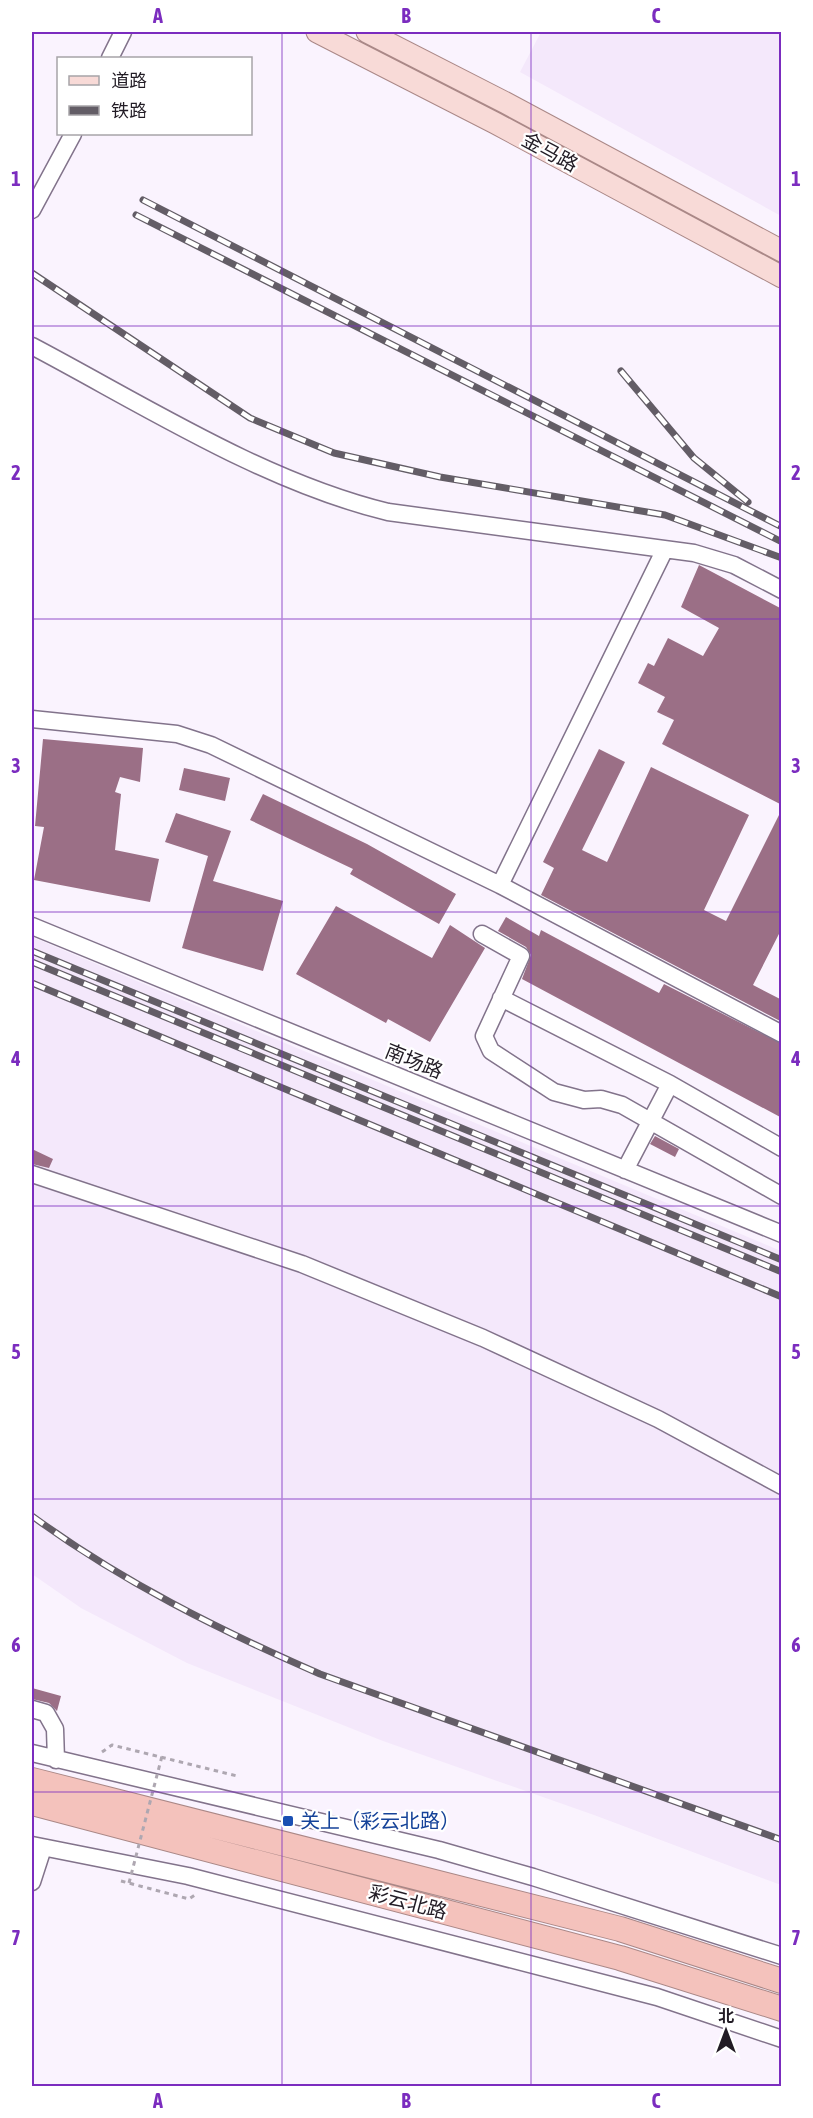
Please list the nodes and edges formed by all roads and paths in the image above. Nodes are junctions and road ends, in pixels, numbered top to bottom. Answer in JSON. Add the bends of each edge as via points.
{"nodes":[{"id":1,"x":123,"y":32,"type":"edge"},
{"id":2,"x":317,"y":32,"type":"edge"},
{"id":3,"x":367,"y":32,"type":"edge"},
{"id":4,"x":110,"y":57,"type":"edge"},
{"id":5,"x":72,"y":135,"type":"edge"},
{"id":6,"x":32,"y":210,"type":"edge"},
{"id":7,"x":782,"y":251,"type":"edge"},
{"id":8,"x":782,"y":277,"type":"edge"},
{"id":9,"x":32,"y":346,"type":"edge"},
{"id":10,"x":666,"y":549,"type":"junction"},
{"id":11,"x":782,"y":590,"type":"edge"},
{"id":12,"x":32,"y":719,"type":"edge"},
{"id":13,"x":500,"y":885,"type":"junction"},
{"id":14,"x":32,"y":926,"type":"edge"},
{"id":15,"x":482,"y":934,"type":"dead end"},
{"id":16,"x":501,"y":998,"type":"junction"},
{"id":17,"x":782,"y":1034,"type":"edge"},
{"id":18,"x":670,"y":1084,"type":"junction"},
{"id":19,"x":651,"y":1119,"type":"junction"},
{"id":20,"x":782,"y":1148,"type":"edge"},
{"id":21,"x":625,"y":1170,"type":"junction"},
{"id":22,"x":32,"y":1174,"type":"edge"},
{"id":23,"x":782,"y":1196,"type":"edge"},
{"id":24,"x":782,"y":1234,"type":"edge"},
{"id":25,"x":782,"y":1486,"type":"edge"},
{"id":26,"x":32,"y":1709,"type":"edge"},
{"id":27,"x":112,"y":1745,"type":"dead end"},
{"id":28,"x":32,"y":1753,"type":"edge"},
{"id":29,"x":162,"y":1756,"type":"junction"},
{"id":30,"x":56,"y":1760,"type":"junction"},
{"id":31,"x":237,"y":1776,"type":"dead end"},
{"id":32,"x":32,"y":1780,"type":"edge"},
{"id":33,"x":32,"y":1803,"type":"edge"},
{"id":34,"x":37,"y":1847,"type":"edge"},
{"id":35,"x":32,"y":1882,"type":"edge"},
{"id":36,"x":189,"y":1899,"type":"dead end"},
{"id":37,"x":782,"y":1956,"type":"edge"},
{"id":38,"x":782,"y":1981,"type":"edge"},
{"id":39,"x":782,"y":2009,"type":"edge"},
{"id":40,"x":782,"y":2039,"type":"edge"}],
"edges":[{"from":1,"to":4,"type":"street"},
{"from":2,"to":8,"type":"main road","name":"金马路"},
{"from":3,"to":7,"type":"main road","name":"金马路"},
{"from":5,"to":6,"type":"street"},
{"from":9,"to":10,"type":"street","via":[[262,468],[343,501],[388,512]]},
{"from":10,"to":11,"type":"street","via":[[734,566]]},
{"from":10,"to":13,"type":"street"},
{"from":12,"to":13,"type":"street","via":[[177,734],[211,745]]},
{"from":13,"to":17,"type":"street"},
{"from":14,"to":21,"type":"street","name":"南场路"},
{"from":15,"to":16,"type":"street","via":[[521,956]]},
{"from":16,"to":18,"type":"street"},
{"from":16,"to":19,"type":"street","via":[[484,1036],[491,1051],[554,1092],[584,1100],[601,1099]]},
{"from":18,"to":19,"type":"street"},
{"from":18,"to":20,"type":"street"},
{"from":19,"to":21,"type":"street"},
{"from":19,"to":23,"type":"street"},
{"from":21,"to":24,"type":"street","name":"南场路"},
{"from":22,"to":25,"type":"street","via":[[302,1264],[483,1338],[658,1419]]},
{"from":26,"to":30,"type":"street","via":[[46,1713],[55,1729]]},
{"from":27,"to":29,"type":"path"},
{"from":28,"to":30,"type":"street"},
{"from":29,"to":31,"type":"path"},
{"from":29,"to":36,"type":"path","bridge":true,"via":[[129,1883]]},
{"from":30,"to":37,"type":"street","via":[[439,1850]]},
{"from":32,"to":38,"type":"highway","name":"彩云北路","via":[[620,1929]]},
{"from":33,"to":39,"type":"highway","name":"彩云北路","via":[[620,1958]]},
{"from":34,"to":35,"type":"street"},
{"from":34,"to":40,"type":"street","via":[[188,1876],[657,1996]]}]}
